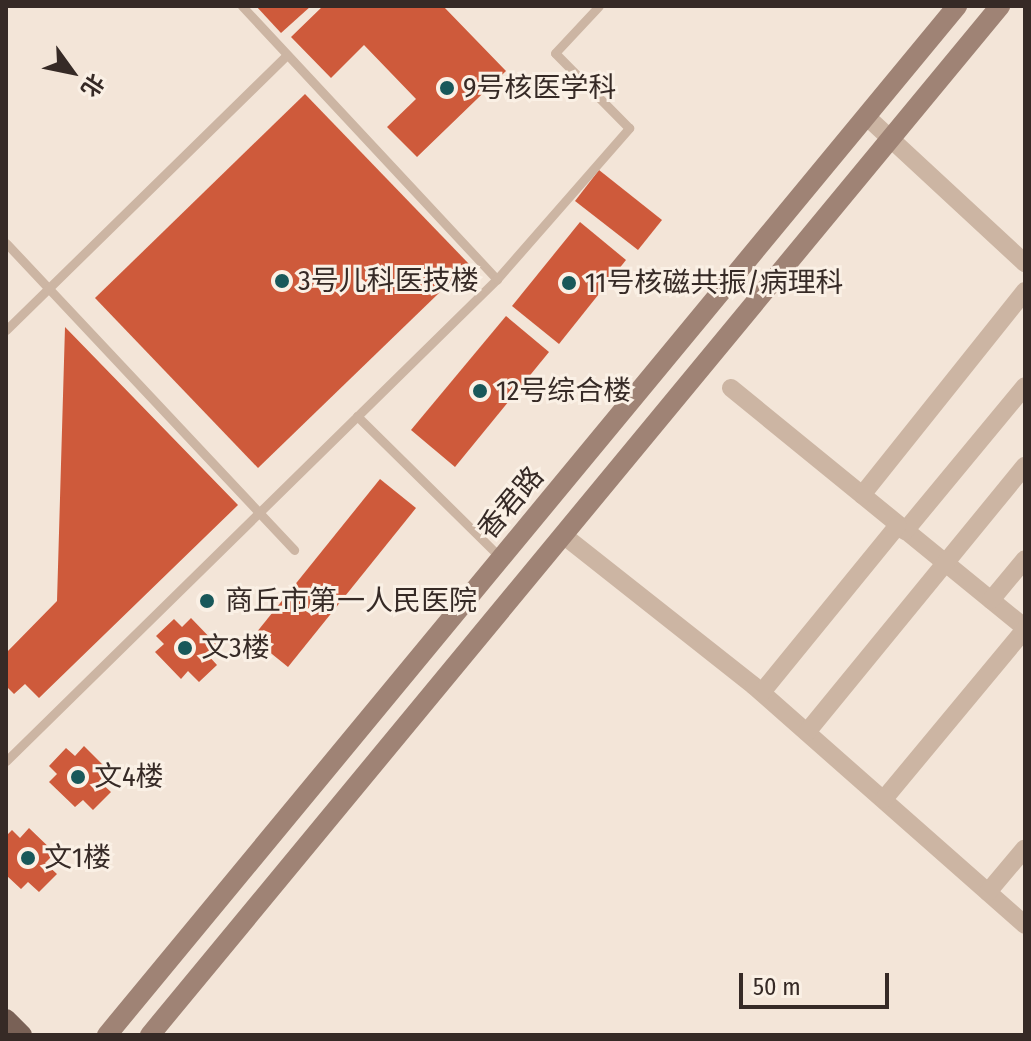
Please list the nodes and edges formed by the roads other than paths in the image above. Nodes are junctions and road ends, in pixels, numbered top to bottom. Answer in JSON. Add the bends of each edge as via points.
{"nodes":[{"id":1,"x":242,"y":6,"type":"edge"},
{"id":2,"x":599,"y":6,"type":"edge"},
{"id":3,"x":957,"y":6,"type":"edge"},
{"id":4,"x":1000,"y":6,"type":"edge"},
{"id":5,"x":287,"y":55,"type":"junction"},
{"id":6,"x":866,"y":116,"type":"junction"},
{"id":7,"x":892,"y":137,"type":"junction"},
{"id":8,"x":6,"y":243,"type":"edge"},
{"id":9,"x":1025,"y":263,"type":"edge"},
{"id":10,"x":497,"y":279,"type":"junction"},
{"id":11,"x":49,"y":288,"type":"junction"},
{"id":12,"x":1025,"y":291,"type":"edge"},
{"id":13,"x":6,"y":330,"type":"edge"},
{"id":14,"x":1025,"y":386,"type":"edge"},
{"id":15,"x":731,"y":388,"type":"dead end"},
{"id":16,"x":357,"y":416,"type":"junction"},
{"id":17,"x":1025,"y":466,"type":"edge"},
{"id":18,"x":862,"y":495,"type":"junction"},
{"id":19,"x":259,"y":512,"type":"junction"},
{"id":20,"x":902,"y":528,"type":"junction"},
{"id":21,"x":563,"y":535,"type":"junction"},
{"id":22,"x":294,"y":550,"type":"dead end"},
{"id":23,"x":501,"y":558,"type":"junction"},
{"id":24,"x":1025,"y":559,"type":"edge"},
{"id":25,"x":946,"y":564,"type":"junction"},
{"id":26,"x":991,"y":600,"type":"junction"},
{"id":27,"x":1025,"y":629,"type":"edge"},
{"id":28,"x":762,"y":692,"type":"junction"},
{"id":29,"x":807,"y":732,"type":"junction"},
{"id":30,"x":6,"y":761,"type":"edge"},
{"id":31,"x":884,"y":799,"type":"junction"},
{"id":32,"x":1025,"y":848,"type":"edge"},
{"id":33,"x":988,"y":892,"type":"junction"},
{"id":34,"x":1025,"y":925,"type":"edge"},
{"id":35,"x":6,"y":1019,"type":"edge"},
{"id":36,"x":22,"y":1035,"type":"edge"},
{"id":37,"x":107,"y":1035,"type":"edge"},
{"id":38,"x":150,"y":1035,"type":"edge"}],
"edges":[{"from":1,"to":5,"type":"lane"},
{"from":2,"to":10,"type":"lane","via":[[555,53],[629,128]]},
{"from":3,"to":6,"type":"main road","name":"香君路"},
{"from":4,"to":7,"type":"main road"},
{"from":5,"to":10,"type":"lane"},
{"from":5,"to":11,"type":"lane"},
{"from":6,"to":7,"type":"street"},
{"from":6,"to":23,"type":"main road","name":"香君路"},
{"from":7,"to":9,"type":"street"},
{"from":7,"to":21,"type":"main road"},
{"from":8,"to":11,"type":"lane"},
{"from":10,"to":16,"type":"lane"},
{"from":11,"to":13,"type":"lane"},
{"from":11,"to":19,"type":"lane"},
{"from":12,"to":18,"type":"street"},
{"from":14,"to":20,"type":"street"},
{"from":15,"to":18,"type":"street"},
{"from":16,"to":19,"type":"lane"},
{"from":16,"to":23,"type":"lane"},
{"from":17,"to":25,"type":"street"},
{"from":18,"to":20,"type":"street"},
{"from":19,"to":22,"type":"lane"},
{"from":19,"to":30,"type":"lane"},
{"from":20,"to":25,"type":"street"},
{"from":20,"to":28,"type":"street"},
{"from":21,"to":28,"type":"street"},
{"from":21,"to":38,"type":"main road"},
{"from":23,"to":37,"type":"main road","name":"香君路"},
{"from":24,"to":26,"type":"street"},
{"from":25,"to":26,"type":"street"},
{"from":25,"to":29,"type":"street"},
{"from":26,"to":27,"type":"street"},
{"from":27,"to":31,"type":"street"},
{"from":28,"to":29,"type":"street"},
{"from":29,"to":31,"type":"street"},
{"from":31,"to":33,"type":"street"},
{"from":32,"to":33,"type":"street"},
{"from":33,"to":34,"type":"street"},
{"from":35,"to":36,"type":"main road"}]}
